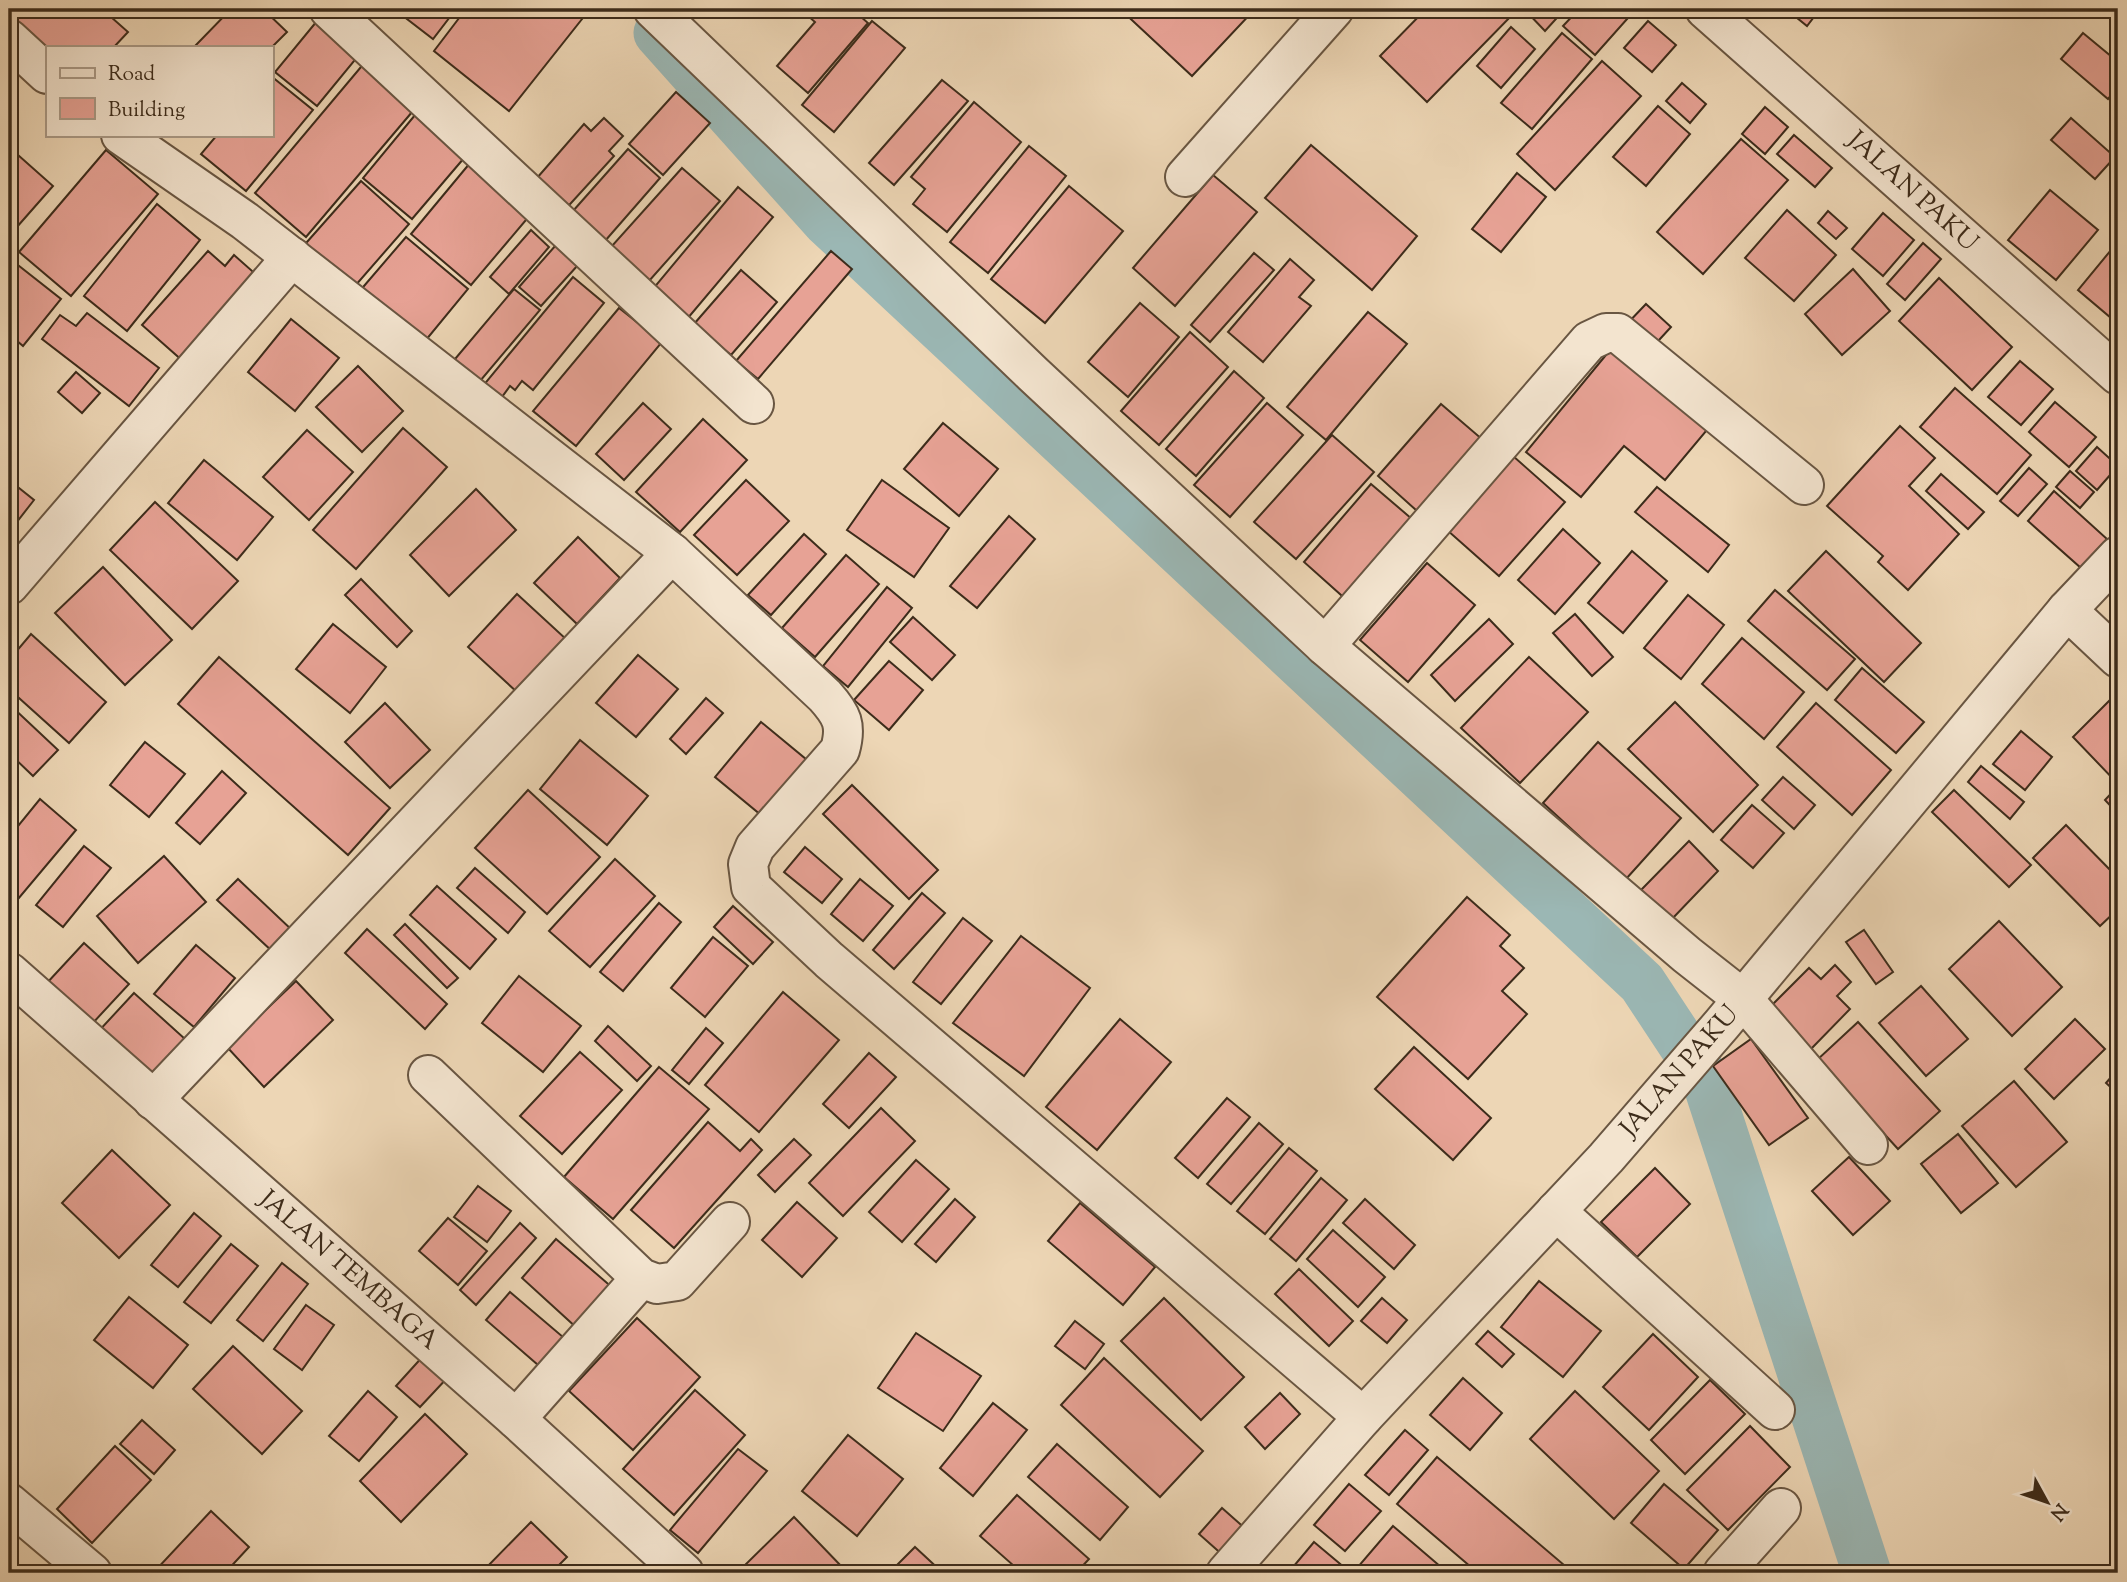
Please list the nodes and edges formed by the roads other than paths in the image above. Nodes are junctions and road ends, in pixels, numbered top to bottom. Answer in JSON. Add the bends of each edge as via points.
{"nodes":[{"id":1,"x":329,"y":9,"type":"edge"},
{"id":2,"x":653,"y":9,"type":"edge"},
{"id":3,"x":1334,"y":9,"type":"edge"},
{"id":4,"x":1705,"y":9,"type":"edge"},
{"id":5,"x":9,"y":39,"type":"edge"},
{"id":6,"x":46,"y":73,"type":"edge"},
{"id":7,"x":122,"y":136,"type":"edge"},
{"id":8,"x":1185,"y":177,"type":"dead end"},
{"id":9,"x":292,"y":257,"type":"junction"},
{"id":10,"x":2118,"y":375,"type":"edge"},
{"id":11,"x":754,"y":404,"type":"dead end"},
{"id":12,"x":1804,"y":485,"type":"dead end"},
{"id":13,"x":673,"y":553,"type":"junction"},
{"id":14,"x":2118,"y":556,"type":"edge"},
{"id":15,"x":9,"y":586,"type":"edge"},
{"id":16,"x":2067,"y":610,"type":"junction"},
{"id":17,"x":1325,"y":646,"type":"junction"},
{"id":18,"x":2118,"y":658,"type":"edge"},
{"id":19,"x":9,"y":972,"type":"edge"},
{"id":20,"x":1733,"y":1011,"type":"junction"},
{"id":21,"x":428,"y":1075,"type":"dead end"},
{"id":22,"x":153,"y":1100,"type":"junction"},
{"id":23,"x":1868,"y":1145,"type":"dead end"},
{"id":24,"x":1556,"y":1211,"type":"junction"},
{"id":25,"x":730,"y":1222,"type":"dead end"},
{"id":26,"x":641,"y":1278,"type":"junction"},
{"id":27,"x":1775,"y":1410,"type":"dead end"},
{"id":28,"x":1363,"y":1417,"type":"junction"},
{"id":29,"x":516,"y":1419,"type":"junction"},
{"id":30,"x":9,"y":1503,"type":"edge"},
{"id":31,"x":1781,"y":1508,"type":"dead end"},
{"id":32,"x":92,"y":1573,"type":"edge"},
{"id":33,"x":684,"y":1573,"type":"edge"},
{"id":34,"x":1226,"y":1573,"type":"edge"},
{"id":35,"x":1723,"y":1573,"type":"edge"}],
"edges":[{"from":1,"to":11,"type":"street"},
{"from":2,"to":17,"type":"street"},
{"from":3,"to":8,"type":"street"},
{"from":4,"to":10,"type":"street","name":"JALAN PAKU"},
{"from":5,"to":6,"type":"street"},
{"from":7,"to":9,"type":"street"},
{"from":9,"to":13,"type":"street"},
{"from":9,"to":15,"type":"street"},
{"from":12,"to":17,"type":"street","via":[[1618,333],[1606,333],[1589,341]]},
{"from":13,"to":22,"type":"street"},
{"from":13,"to":28,"type":"street","via":[[825,696],[840,713],[846,730],[840,750],[755,847],[748,864],[751,887],[829,960]]},
{"from":14,"to":16,"type":"street","name":"JALAN PAKU"},
{"from":16,"to":18,"type":"street"},
{"from":16,"to":20,"type":"street","name":"JALAN PAKU"},
{"from":17,"to":20,"type":"street","via":[[1687,955]]},
{"from":19,"to":22,"type":"street","name":"JALAN TEMBAGA"},
{"from":20,"to":23,"type":"street"},
{"from":20,"to":24,"type":"street","name":"JALAN PAKU"},
{"from":21,"to":26,"type":"street"},
{"from":22,"to":29,"type":"street","name":"JALAN TEMBAGA"},
{"from":24,"to":27,"type":"street"},
{"from":24,"to":28,"type":"street","name":"JALAN PAKU"},
{"from":25,"to":26,"type":"street","via":[[677,1281],[657,1284]]},
{"from":26,"to":29,"type":"street"},
{"from":28,"to":34,"type":"street","name":"JALAN PAKU"},
{"from":29,"to":33,"type":"street","name":"JALAN TEMBAGA"},
{"from":30,"to":32,"type":"street"},
{"from":31,"to":35,"type":"street"}]}
